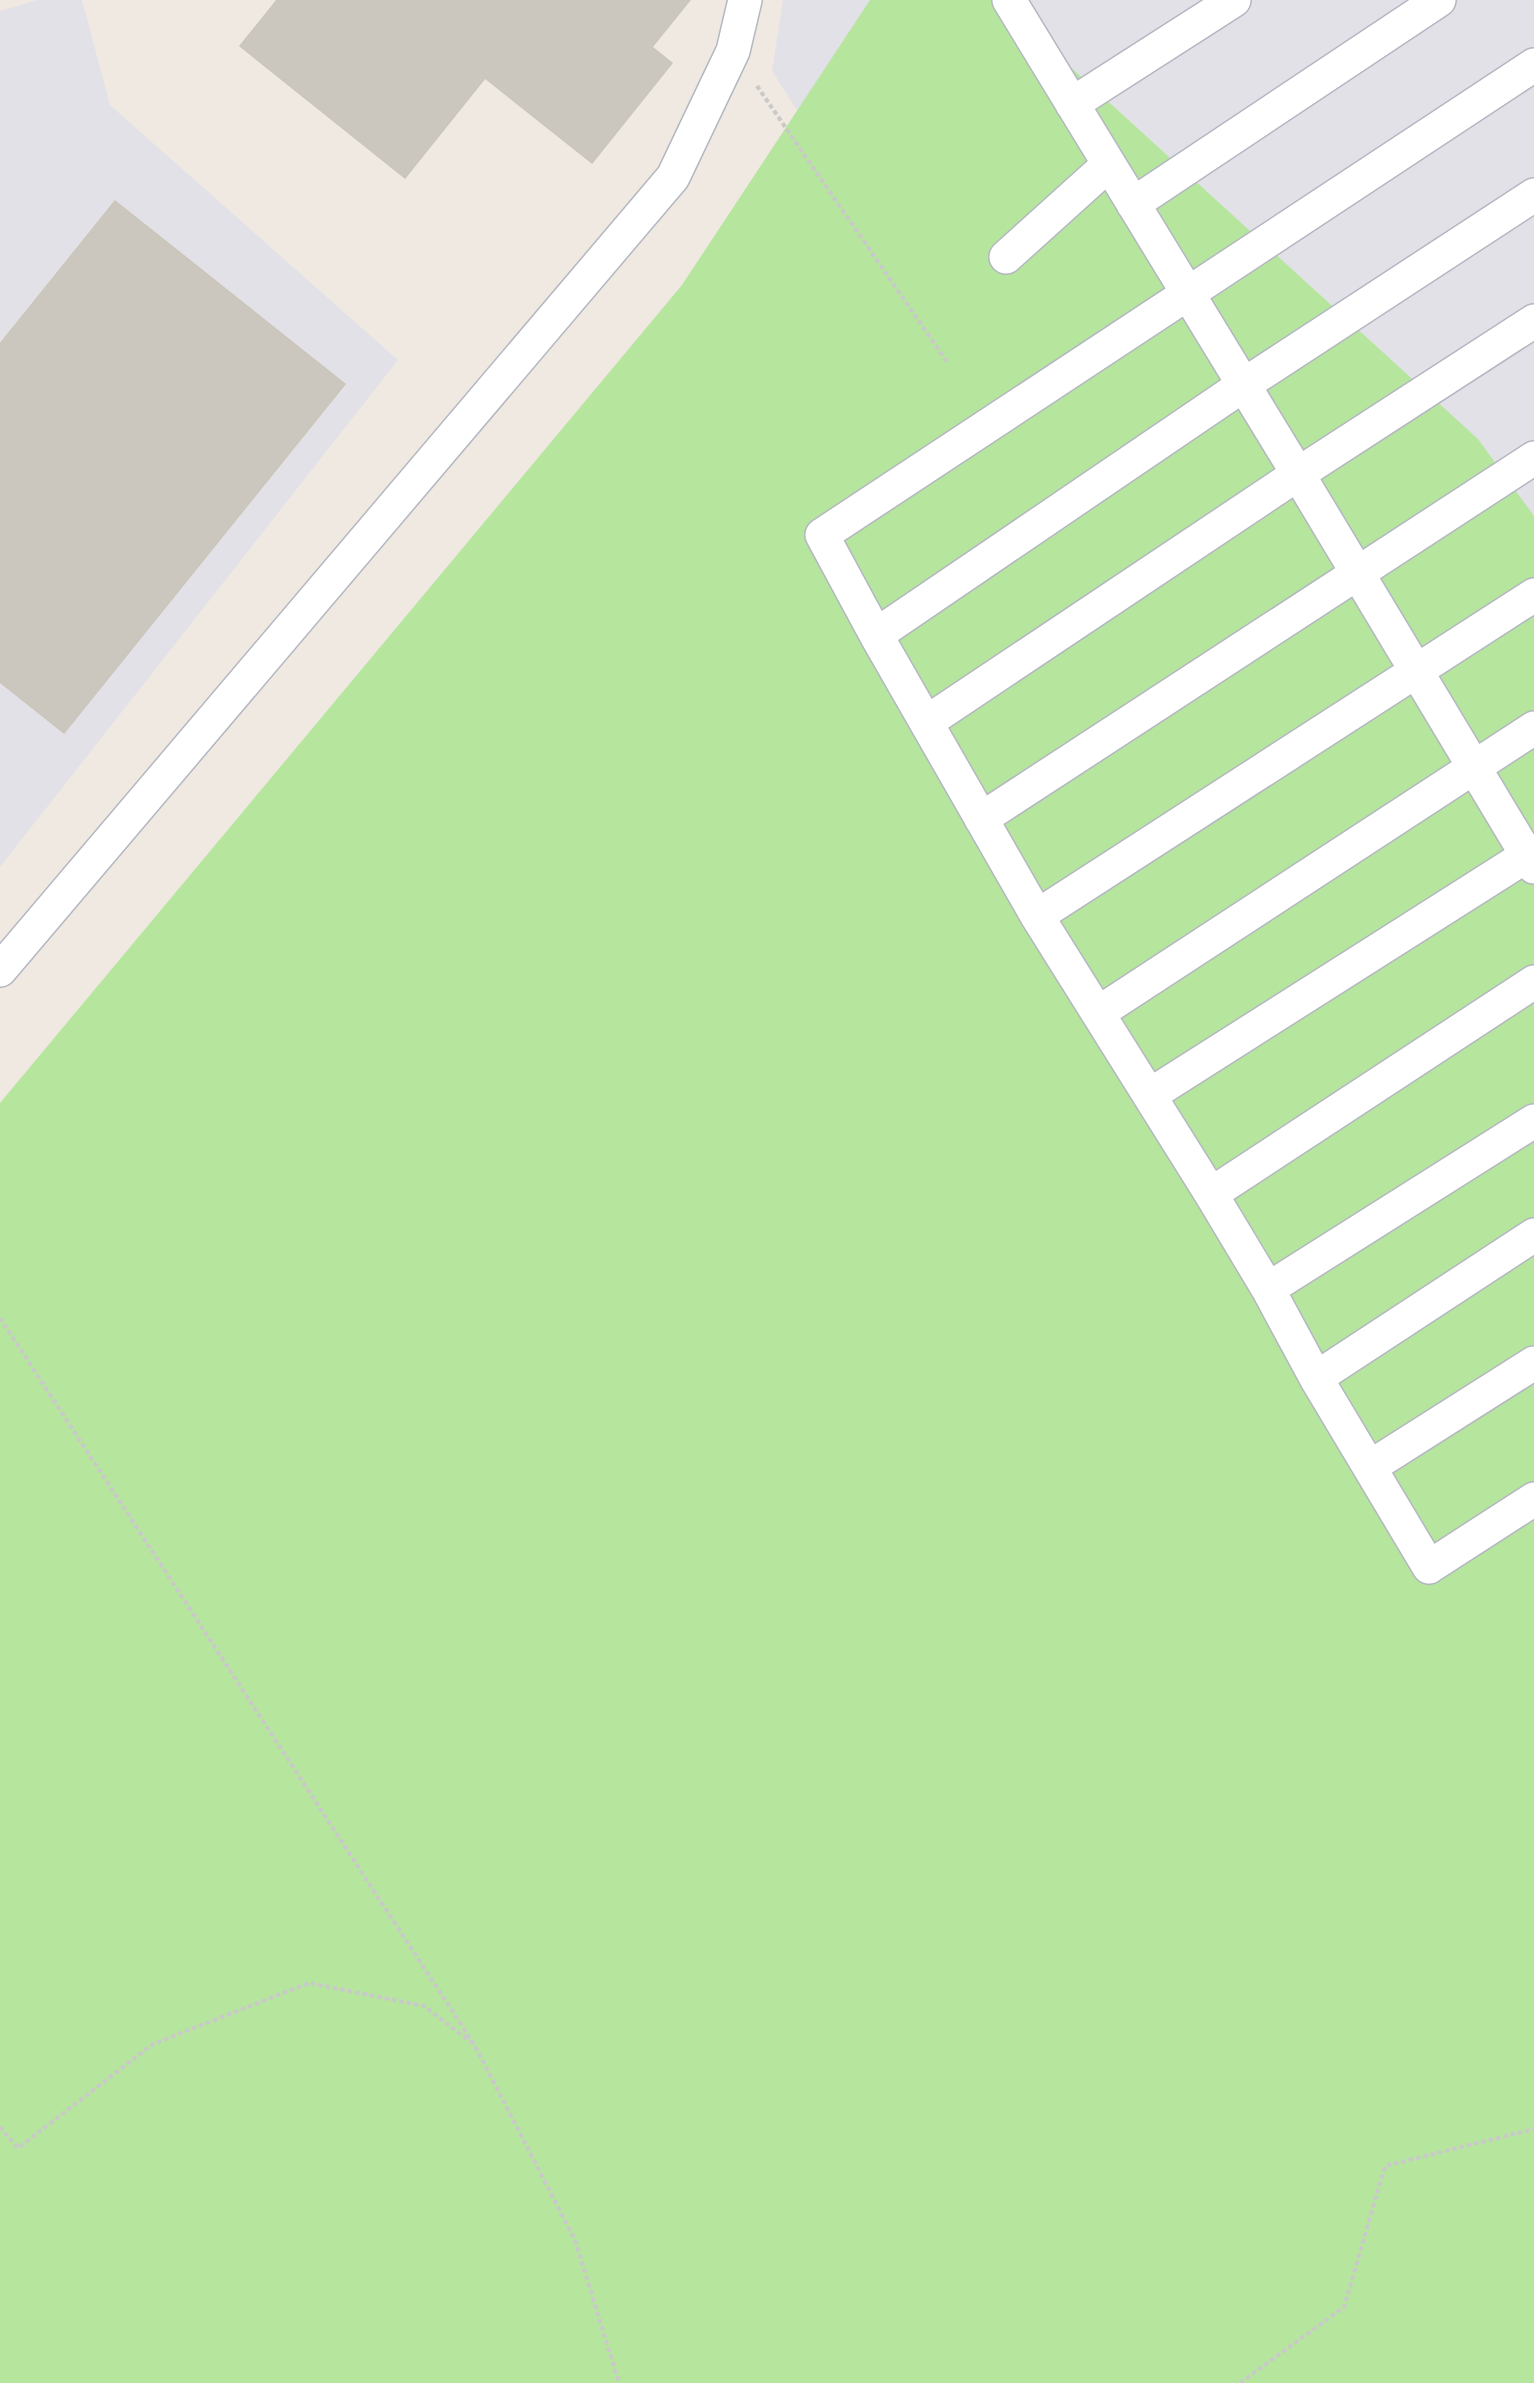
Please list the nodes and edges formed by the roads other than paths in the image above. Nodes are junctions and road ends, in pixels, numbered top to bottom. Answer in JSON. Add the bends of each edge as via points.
{"nodes":[{"id":1,"x":744,"y":0,"type":"edge"},
{"id":2,"x":1009,"y":0,"type":"edge"},
{"id":3,"x":1234,"y":0,"type":"edge"},
{"id":4,"x":1439,"y":0,"type":"edge"},
{"id":5,"x":1534,"y":65,"type":"edge"},
{"id":6,"x":1072,"y":104,"type":"junction"},
{"id":7,"x":1108,"y":165,"type":"junction"},
{"id":8,"x":1534,"y":195,"type":"edge"},
{"id":9,"x":1133,"y":204,"type":"junction"},
{"id":10,"x":1006,"y":257,"type":"dead end"},
{"id":11,"x":1186,"y":294,"type":"junction"},
{"id":12,"x":1534,"y":321,"type":"edge"},
{"id":13,"x":1242,"y":386,"type":"junction"},
{"id":14,"x":1534,"y":458,"type":"edge"},
{"id":15,"x":1298,"y":474,"type":"junction"},
{"id":16,"x":1356,"y":573,"type":"junction"},
{"id":17,"x":1534,"y":595,"type":"edge"},
{"id":18,"x":876,"y":635,"type":"junction"},
{"id":19,"x":1416,"y":672,"type":"junction"},
{"id":20,"x":927,"y":722,"type":"junction"},
{"id":21,"x":1534,"y":728,"type":"edge"},
{"id":22,"x":1474,"y":768,"type":"junction"},
{"id":23,"x":981,"y":819,"type":"junction"},
{"id":24,"x":1532,"y":857,"type":"edge"},
{"id":25,"x":1037,"y":916,"type":"junction"},
{"id":26,"x":0,"y":970,"type":"edge"},
{"id":27,"x":1534,"y":982,"type":"edge"},
{"id":28,"x":1098,"y":1013,"type":"junction"},
{"id":29,"x":1150,"y":1095,"type":"junction"},
{"id":30,"x":1534,"y":1121,"type":"edge"},
{"id":31,"x":1211,"y":1194,"type":"junction"},
{"id":32,"x":1534,"y":1235,"type":"edge"},
{"id":33,"x":1268,"y":1289,"type":"junction"},
{"id":34,"x":1534,"y":1363,"type":"edge"},
{"id":35,"x":1316,"y":1378,"type":"junction"},
{"id":36,"x":1370,"y":1467,"type":"junction"},
{"id":37,"x":1534,"y":1499,"type":"edge"}],
"edges":[{"from":1,"to":26,"type":"lane","via":[[733,51],[673,177]]},
{"from":2,"to":6,"type":"lane"},
{"from":3,"to":6,"type":"lane"},
{"from":4,"to":9,"type":"lane"},
{"from":5,"to":11,"type":"lane"},
{"from":6,"to":7,"type":"lane"},
{"from":7,"to":9,"type":"lane"},
{"from":7,"to":10,"type":"lane"},
{"from":8,"to":13,"type":"lane"},
{"from":9,"to":11,"type":"lane"},
{"from":11,"to":13,"type":"lane"},
{"from":11,"to":18,"type":"lane","via":[[822,535]]},
{"from":12,"to":15,"type":"lane"},
{"from":13,"to":15,"type":"lane"},
{"from":13,"to":18,"type":"lane"},
{"from":14,"to":16,"type":"lane"},
{"from":15,"to":16,"type":"lane"},
{"from":15,"to":20,"type":"lane"},
{"from":16,"to":19,"type":"lane"},
{"from":16,"to":23,"type":"lane"},
{"from":17,"to":19,"type":"lane"},
{"from":18,"to":20,"type":"lane"},
{"from":19,"to":22,"type":"lane"},
{"from":19,"to":25,"type":"lane"},
{"from":20,"to":23,"type":"lane"},
{"from":21,"to":22,"type":"lane"},
{"from":22,"to":24,"type":"lane"},
{"from":22,"to":28,"type":"lane"},
{"from":23,"to":25,"type":"lane"},
{"from":24,"to":29,"type":"lane"},
{"from":25,"to":28,"type":"lane"},
{"from":27,"to":31,"type":"lane"},
{"from":28,"to":29,"type":"lane"},
{"from":29,"to":31,"type":"lane"},
{"from":30,"to":33,"type":"lane"},
{"from":31,"to":33,"type":"lane"},
{"from":32,"to":35,"type":"lane"},
{"from":33,"to":35,"type":"lane"},
{"from":34,"to":36,"type":"lane"},
{"from":35,"to":36,"type":"lane"},
{"from":36,"to":37,"type":"lane","via":[[1429,1567]]}]}
